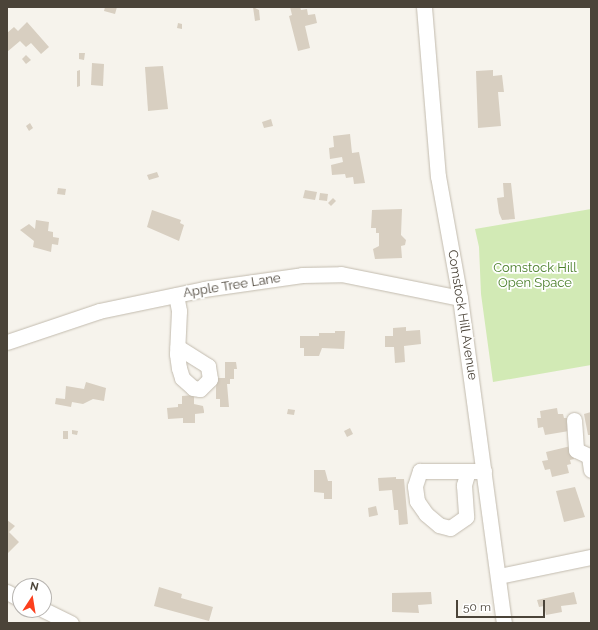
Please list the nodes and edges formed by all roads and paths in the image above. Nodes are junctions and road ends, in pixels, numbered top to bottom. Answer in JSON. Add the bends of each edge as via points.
{"nodes":[{"id":1,"x":424,"y":7,"type":"edge"},
{"id":2,"x":176,"y":295,"type":"junction"},
{"id":3,"x":460,"y":298,"type":"junction"},
{"id":4,"x":7,"y":342,"type":"edge"},
{"id":5,"x":178,"y":347,"type":"dead end"},
{"id":6,"x":574,"y":420,"type":"dead end"},
{"id":7,"x":591,"y":470,"type":"edge"},
{"id":8,"x":468,"y":471,"type":"junction"},
{"id":9,"x":484,"y":471,"type":"junction"},
{"id":10,"x":591,"y":557,"type":"edge"},
{"id":11,"x":499,"y":576,"type":"junction"},
{"id":12,"x":52,"y":614,"type":"edge"},
{"id":13,"x":71,"y":623,"type":"edge"},
{"id":14,"x":504,"y":623,"type":"edge"}],
"edges":[{"from":1,"to":3,"type":"street","name":"Comstock Hill Avenue","via":[[438,176]]},
{"from":2,"to":3,"type":"street","name":"Apple Tree Lane","via":[[302,275],[341,274]]},
{"from":2,"to":4,"type":"street","name":"Apple Tree Lane","via":[[99,311]]},
{"from":2,"to":5,"type":"street","via":[[179,311]]},
{"from":3,"to":9,"type":"street","name":"Comstock Hill Avenue"},
{"from":6,"to":7,"type":"street","via":[[576,450],[589,456]]},
{"from":8,"to":8,"type":"street","via":[[420,471],[416,475],[417,501],[438,525],[450,528],[466,517],[464,485]]},
{"from":8,"to":9,"type":"street"},
{"from":9,"to":11,"type":"street","name":"Comstock Hill Avenue"},
{"from":10,"to":11,"type":"street"},
{"from":11,"to":14,"type":"street","name":"Comstock Hill Avenue"},
{"from":12,"to":13,"type":"street"}]}
